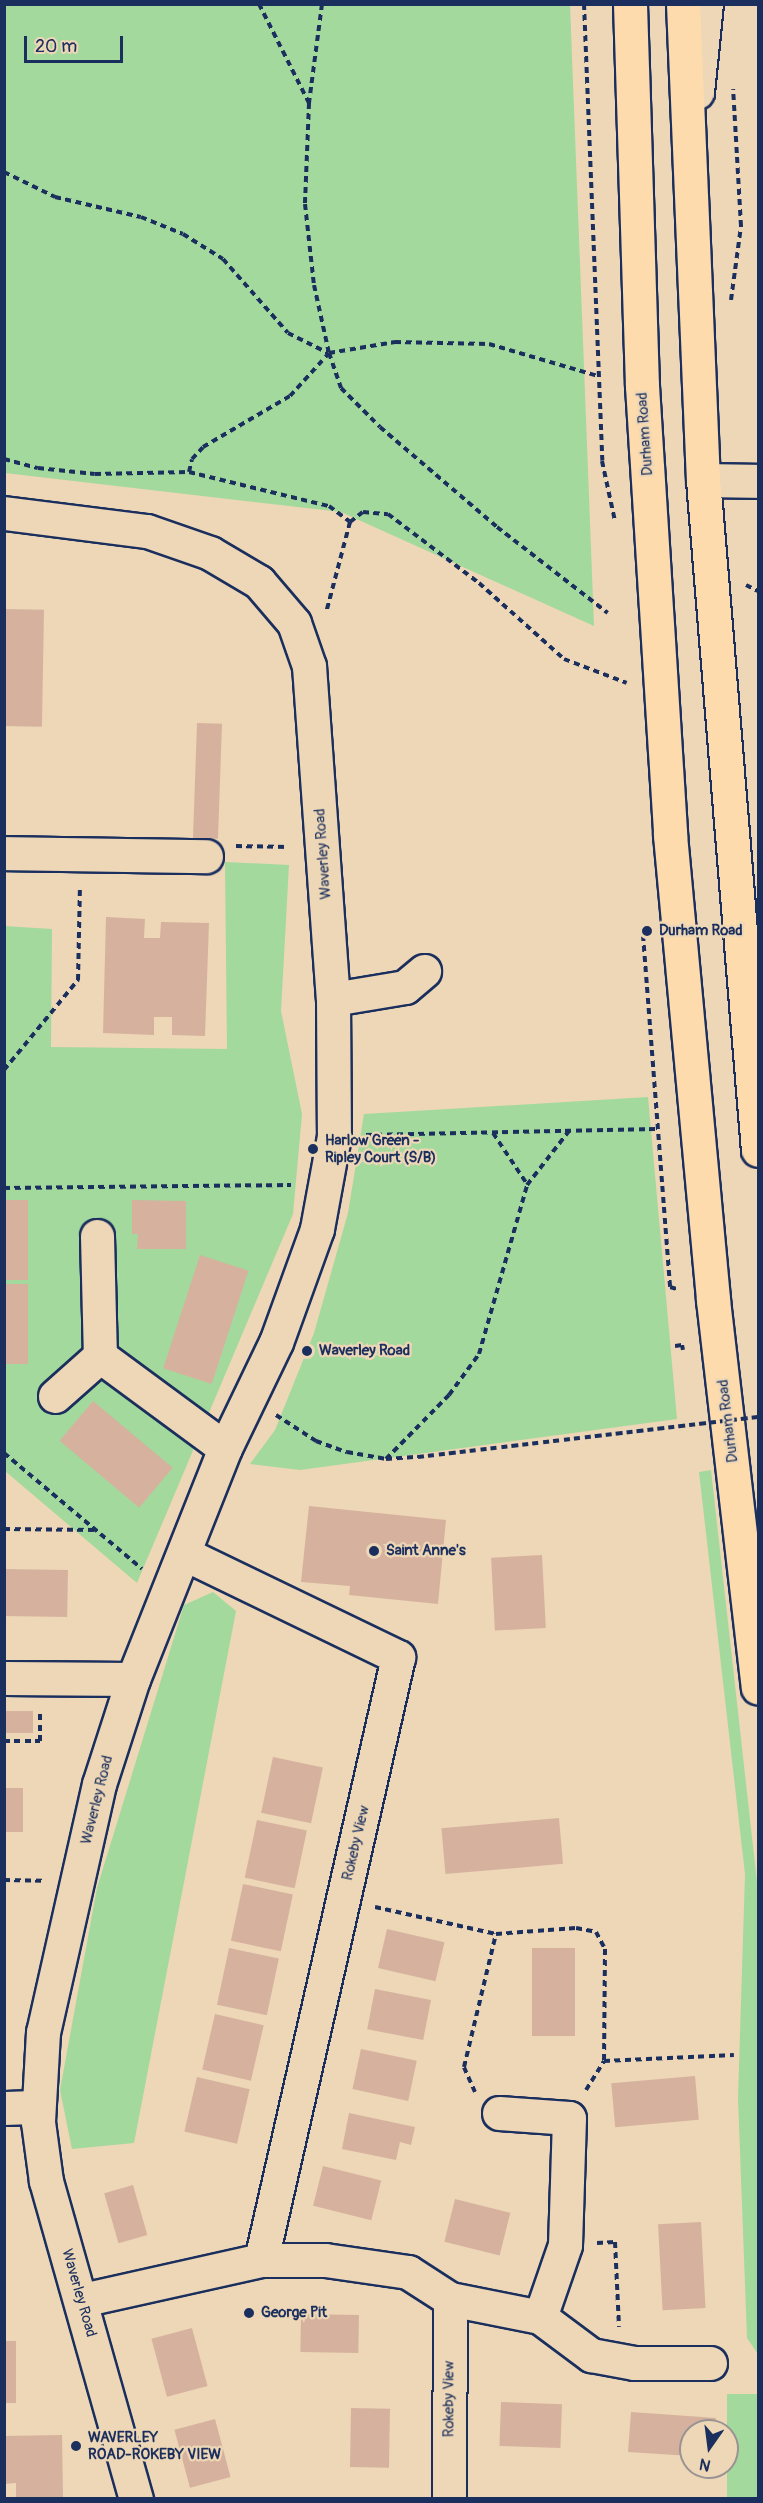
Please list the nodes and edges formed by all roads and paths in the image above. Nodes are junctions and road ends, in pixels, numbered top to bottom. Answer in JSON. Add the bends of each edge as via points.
{"nodes":[{"id":1,"x":259,"y":4,"type":"edge"},
{"id":2,"x":322,"y":4,"type":"edge"},
{"id":3,"x":630,"y":4,"type":"edge"},
{"id":4,"x":683,"y":4,"type":"edge"},
{"id":5,"x":706,"y":4,"type":"edge"},
{"id":6,"x":733,"y":86,"type":"dead end"},
{"id":7,"x":309,"y":104,"type":"junction"},
{"id":8,"x":689,"y":163,"type":"junction"},
{"id":9,"x":4,"y":172,"type":"edge"},
{"id":10,"x":730,"y":308,"type":"dead end"},
{"id":11,"x":329,"y":353,"type":"junction"},
{"id":12,"x":598,"y":376,"type":"dead end"},
{"id":13,"x":4,"y":459,"type":"edge"},
{"id":14,"x":189,"y":472,"type":"junction"},
{"id":15,"x":703,"y":480,"type":"junction"},
{"id":16,"x":759,"y":481,"type":"edge"},
{"id":17,"x":4,"y":513,"type":"edge"},
{"id":18,"x":350,"y":522,"type":"junction"},
{"id":19,"x":742,"y":583,"type":"dead end"},
{"id":20,"x":759,"y":591,"type":"edge"},
{"id":21,"x":608,"y":613,"type":"dead end"},
{"id":22,"x":309,"y":666,"type":"junction"},
{"id":23,"x":635,"y":685,"type":"dead end"},
{"id":24,"x":322,"y":848,"type":"junction"},
{"id":25,"x":4,"y":853,"type":"edge"},
{"id":26,"x":81,"y":855,"type":"junction"},
{"id":27,"x":206,"y":856,"type":"joint"},
{"id":28,"x":424,"y":971,"type":"dead end"},
{"id":29,"x":333,"y":999,"type":"junction"},
{"id":30,"x":4,"y":1070,"type":"edge"},
{"id":31,"x":656,"y":1129,"type":"dead end"},
{"id":32,"x":568,"y":1131,"type":"junction"},
{"id":33,"x":493,"y":1132,"type":"junction"},
{"id":34,"x":334,"y":1136,"type":"junction"},
{"id":35,"x":759,"y":1150,"type":"edge"},
{"id":36,"x":327,"y":1185,"type":"junction"},
{"id":37,"x":527,"y":1185,"type":"junction"},
{"id":38,"x":4,"y":1188,"type":"edge"},
{"id":39,"x":97,"y":1236,"type":"dead end"},
{"id":40,"x":682,"y":1345,"type":"dead end"},
{"id":41,"x":675,"y":1346,"type":"dead end"},
{"id":42,"x":100,"y":1356,"type":"junction"},
{"id":43,"x":55,"y":1395,"type":"dead end"},
{"id":44,"x":251,"y":1398,"type":"junction"},
{"id":45,"x":759,"y":1417,"type":"edge"},
{"id":46,"x":225,"y":1448,"type":"junction"},
{"id":47,"x":4,"y":1453,"type":"edge"},
{"id":48,"x":386,"y":1459,"type":"junction"},
{"id":49,"x":4,"y":1529,"type":"edge"},
{"id":50,"x":96,"y":1530,"type":"junction"},
{"id":51,"x":184,"y":1554,"type":"junction"},
{"id":52,"x":167,"y":1591,"type":"junction"},
{"id":53,"x":4,"y":1678,"type":"edge"},
{"id":54,"x":40,"y":1678,"type":"junction"},
{"id":55,"x":133,"y":1679,"type":"junction"},
{"id":56,"x":759,"y":1687,"type":"edge"},
{"id":57,"x":4,"y":1741,"type":"edge"},
{"id":58,"x":343,"y":1899,"type":"junction"},
{"id":59,"x":496,"y":1934,"type":"junction"},
{"id":60,"x":734,"y":2055,"type":"dead end"},
{"id":61,"x":604,"y":2061,"type":"junction"},
{"id":62,"x":38,"y":2107,"type":"junction"},
{"id":63,"x":4,"y":2108,"type":"edge"},
{"id":64,"x":499,"y":2113,"type":"joint"},
{"id":65,"x":569,"y":2118,"type":"junction"},
{"id":66,"x":565,"y":2245,"type":"junction"},
{"id":67,"x":261,"y":2260,"type":"junction"},
{"id":68,"x":450,"y":2299,"type":"junction"},
{"id":69,"x":82,"y":2300,"type":"junction"},
{"id":70,"x":540,"y":2317,"type":"junction"},
{"id":71,"x":621,"y":2361,"type":"junction"},
{"id":72,"x":710,"y":2363,"type":"dead end"},
{"id":73,"x":136,"y":2499,"type":"edge"},
{"id":74,"x":448,"y":2499,"type":"edge"}],
"edges":[{"from":1,"to":7,"type":"path"},
{"from":2,"to":7,"type":"path"},
{"from":3,"to":56,"type":"main road","name":"Durham Road","via":[[642,386],[670,835],[713,1300]]},
{"from":4,"to":8,"type":"main road"},
{"from":5,"to":8,"type":"street"},
{"from":6,"to":10,"type":"path","via":[[741,226]]},
{"from":7,"to":11,"type":"path","via":[[305,204],[313,274]]},
{"from":8,"to":15,"type":"main road"},
{"from":9,"to":11,"type":"path","via":[[55,197],[141,217],[183,234],[224,259],[288,333]]},
{"from":11,"to":12,"type":"path","via":[[395,342],[489,344]]},
{"from":11,"to":14,"type":"path","via":[[290,396],[203,447],[192,459]]},
{"from":11,"to":21,"type":"path","via":[[341,388],[351,401],[497,527]]},
{"from":13,"to":14,"type":"path","via":[[38,468],[95,474]]},
{"from":14,"to":18,"type":"path","via":[[328,506]]},
{"from":15,"to":16,"type":"street"},
{"from":15,"to":35,"type":"main road"},
{"from":17,"to":22,"type":"street","name":"Waverley Road","via":[[147,531],[210,553],[260,582],[294,623]]},
{"from":18,"to":22,"type":"path","via":[[344,556]]},
{"from":18,"to":23,"type":"path","via":[[363,512],[388,514],[479,584],[564,659]]},
{"from":19,"to":20,"type":"path"},
{"from":22,"to":24,"type":"street","name":"Waverley Road"},
{"from":24,"to":27,"type":"path","via":[[220,845]]},
{"from":24,"to":29,"type":"street","name":"Waverley Road"},
{"from":25,"to":26,"type":"street"},
{"from":26,"to":27,"type":"street"},
{"from":26,"to":30,"type":"path","via":[[78,980]]},
{"from":28,"to":29,"type":"street","via":[[405,987]]},
{"from":29,"to":34,"type":"street","name":"Waverley Road"},
{"from":31,"to":32,"type":"path"},
{"from":32,"to":33,"type":"path"},
{"from":32,"to":37,"type":"path"},
{"from":33,"to":34,"type":"path"},
{"from":33,"to":37,"type":"path"},
{"from":34,"to":36,"type":"street","name":"Waverley Road"},
{"from":36,"to":38,"type":"path"},
{"from":36,"to":44,"type":"street","name":"Waverley Road","via":[[317,1229]]},
{"from":37,"to":48,"type":"path","via":[[479,1354],[449,1395]]},
{"from":39,"to":42,"type":"street"},
{"from":40,"to":41,"type":"path"},
{"from":42,"to":43,"type":"street"},
{"from":42,"to":46,"type":"street"},
{"from":44,"to":46,"type":"street","name":"Waverley Road"},
{"from":44,"to":48,"type":"path","via":[[316,1442]]},
{"from":45,"to":48,"type":"path","bridge":true},
{"from":46,"to":51,"type":"street","name":"Waverley Road"},
{"from":47,"to":50,"type":"path"},
{"from":49,"to":50,"type":"path"},
{"from":50,"to":52,"type":"path"},
{"from":51,"to":52,"type":"street","name":"Waverley Road"},
{"from":51,"to":58,"type":"street","name":"Rokeby View","via":[[398,1657]]},
{"from":52,"to":55,"type":"street","name":"Waverley Road"},
{"from":53,"to":54,"type":"street"},
{"from":54,"to":55,"type":"street"},
{"from":54,"to":57,"type":"path","via":[[40,1741]]},
{"from":55,"to":62,"type":"street","name":"Waverley Road","via":[[99,1784],[43,2032]]},
{"from":58,"to":59,"type":"path"},
{"from":58,"to":67,"type":"street","name":"Rokeby View"},
{"from":59,"to":61,"type":"path","via":[[576,1928],[597,1932],[606,1949]]},
{"from":59,"to":64,"type":"path","via":[[464,2067],[476,2094]]},
{"from":60,"to":61,"type":"path"},
{"from":61,"to":65,"type":"path"},
{"from":62,"to":63,"type":"street"},
{"from":62,"to":69,"type":"street","name":"Waverley Road","via":[[46,2181]]},
{"from":64,"to":65,"type":"street"},
{"from":65,"to":66,"type":"street"},
{"from":66,"to":70,"type":"street"},
{"from":66,"to":71,"type":"path","via":[[615,2242]]},
{"from":67,"to":68,"type":"street","via":[[326,2260],[408,2272]]},
{"from":67,"to":69,"type":"street"},
{"from":68,"to":70,"type":"street"},
{"from":68,"to":74,"type":"street","name":"Rokeby View"},
{"from":69,"to":73,"type":"street","name":"Waverley Road"},
{"from":70,"to":71,"type":"street","via":[[591,2355]]},
{"from":71,"to":72,"type":"street"}]}
